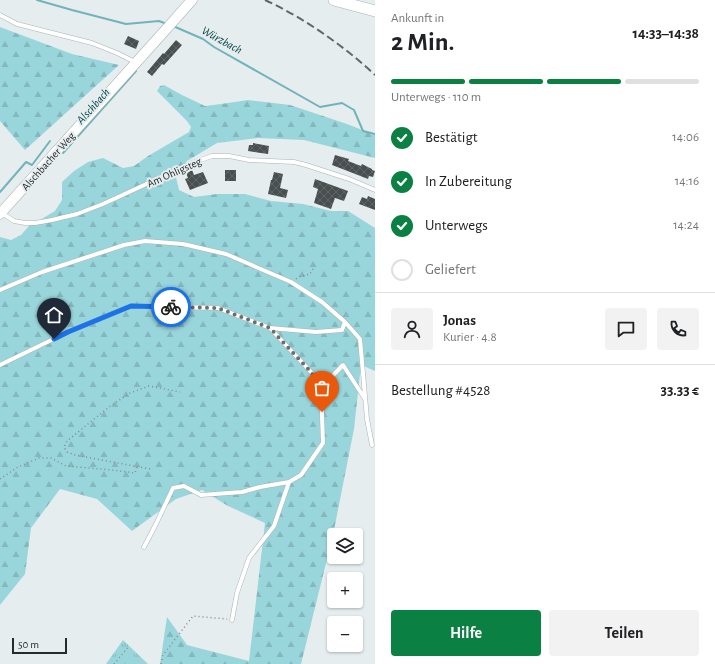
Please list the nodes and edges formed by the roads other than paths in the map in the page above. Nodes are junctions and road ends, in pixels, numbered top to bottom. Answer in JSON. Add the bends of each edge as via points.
{"nodes":[{"id":1,"x":192,"y":0,"type":"edge"},
{"id":2,"x":338,"y":1,"type":"edge"},
{"id":3,"x":375,"y":11,"type":"edge"},
{"id":4,"x":0,"y":15,"type":"edge"},
{"id":5,"x":136,"y":63,"type":"junction"},
{"id":6,"x":375,"y":190,"type":"edge"},
{"id":7,"x":0,"y":213,"type":"edge"},
{"id":8,"x":0,"y":290,"type":"edge"},
{"id":9,"x":345,"y":322,"type":"junction"},
{"id":10,"x":270,"y":328,"type":"junction"},
{"id":11,"x":0,"y":365,"type":"edge"},
{"id":12,"x":321,"y":388,"type":"junction"},
{"id":13,"x":366,"y":401,"type":"junction"},
{"id":14,"x":372,"y":445,"type":"dead end"},
{"id":15,"x":289,"y":482,"type":"junction"},
{"id":16,"x":144,"y":547,"type":"dead end"},
{"id":17,"x":232,"y":620,"type":"road end"}],
"edges":[{"from":1,"to":5,"type":"street","name":"Alschbacher Weg"},
{"from":2,"to":3,"type":"main road"},
{"from":4,"to":5,"type":"lane","via":[[17,24],[92,43]]},
{"from":5,"to":7,"type":"street","name":"Alschbacher Weg"},
{"from":6,"to":7,"type":"lane","name":"Am Ohligsteg","via":[[294,162],[212,156],[77,214],[25,223]]},
{"from":8,"to":9,"type":"lane","via":[[42,272],[124,245],[145,241],[183,244],[226,254],[291,282],[322,302]]},
{"from":9,"to":10,"type":"lane","via":[[342,330],[316,332]]},
{"from":9,"to":13,"type":"lane","via":[[360,339]]},
{"from":10,"to":11,"type":"lane","via":[[218,308],[131,306],[68,332]]},
{"from":10,"to":12,"type":"lane","via":[[311,372]]},
{"from":12,"to":13,"type":"lane","via":[[343,365]]},
{"from":12,"to":15,"type":"lane","via":[[322,443],[301,475]]},
{"from":13,"to":14,"type":"lane"},
{"from":15,"to":16,"type":"lane","via":[[242,492],[201,495],[184,486],[172,488]]},
{"from":15,"to":17,"type":"lane","via":[[274,526],[249,558],[237,593]]}]}
